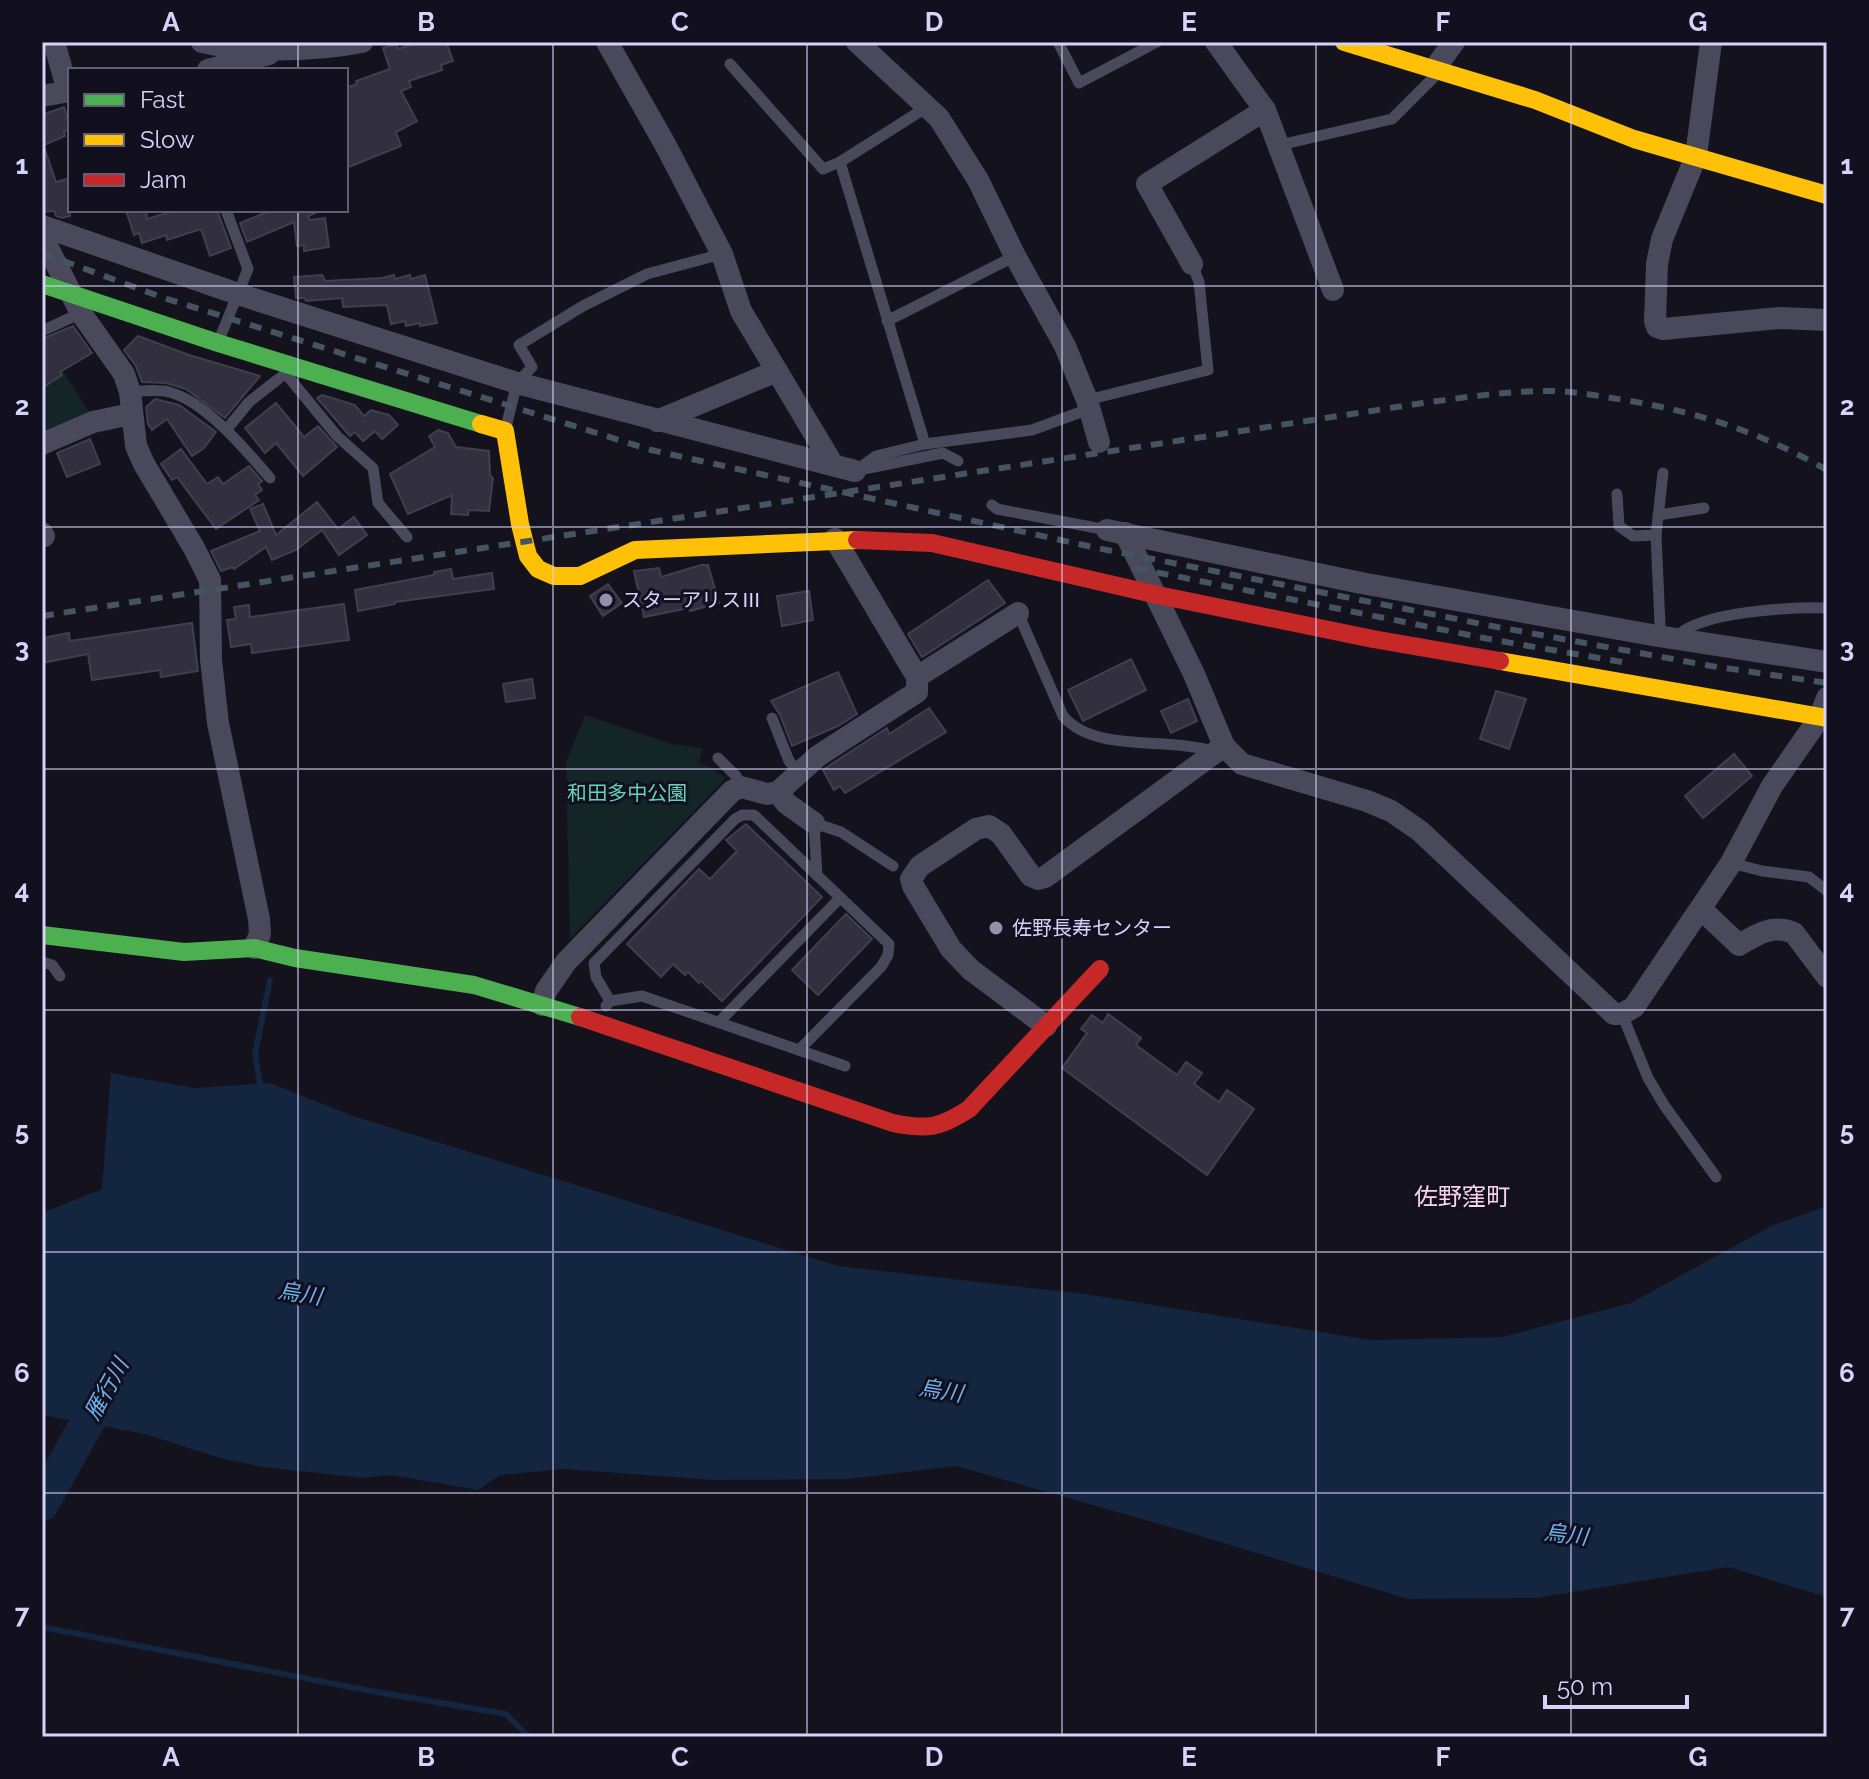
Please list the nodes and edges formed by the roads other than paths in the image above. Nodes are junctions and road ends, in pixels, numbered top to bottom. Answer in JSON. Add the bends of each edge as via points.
{"nodes":[{"id":1,"x":54,"y":42,"type":"edge"},
{"id":2,"x":202,"y":42,"type":"edge"},
{"id":3,"x":362,"y":42,"type":"edge"},
{"id":4,"x":607,"y":42,"type":"edge"},
{"id":5,"x":857,"y":42,"type":"edge"},
{"id":6,"x":1058,"y":42,"type":"edge"},
{"id":7,"x":1157,"y":42,"type":"edge"},
{"id":8,"x":1216,"y":42,"type":"edge"},
{"id":9,"x":1344,"y":42,"type":"edge"},
{"id":10,"x":1454,"y":42,"type":"edge"},
{"id":11,"x":1711,"y":42,"type":"edge"},
{"id":12,"x":289,"y":49,"type":"junction"},
{"id":13,"x":730,"y":64,"type":"dead end"},
{"id":14,"x":222,"y":68,"type":"edge"},
{"id":15,"x":1435,"y":68,"type":"junction"},
{"id":16,"x":68,"y":88,"type":"edge"},
{"id":17,"x":68,"y":91,"type":"edge"},
{"id":18,"x":42,"y":96,"type":"edge"},
{"id":19,"x":927,"y":107,"type":"junction"},
{"id":20,"x":1265,"y":110,"type":"junction"},
{"id":21,"x":1280,"y":145,"type":"junction"},
{"id":22,"x":1696,"y":156,"type":"junction"},
{"id":23,"x":840,"y":162,"type":"junction"},
{"id":24,"x":1827,"y":195,"type":"edge"},
{"id":25,"x":227,"y":212,"type":"edge"},
{"id":26,"x":42,"y":226,"type":"edge"},
{"id":27,"x":42,"y":236,"type":"edge"},
{"id":28,"x":722,"y":254,"type":"junction"},
{"id":29,"x":1015,"y":256,"type":"junction"},
{"id":30,"x":1192,"y":264,"type":"joint"},
{"id":31,"x":42,"y":284,"type":"edge"},
{"id":32,"x":1333,"y":290,"type":"dead end"},
{"id":33,"x":238,"y":294,"type":"junction"},
{"id":34,"x":76,"y":304,"type":"junction"},
{"id":35,"x":1827,"y":320,"type":"edge"},
{"id":36,"x":887,"y":321,"type":"junction"},
{"id":37,"x":42,"y":331,"type":"edge"},
{"id":38,"x":218,"y":343,"type":"junction"},
{"id":39,"x":288,"y":369,"type":"junction"},
{"id":40,"x":777,"y":371,"type":"junction"},
{"id":41,"x":517,"y":383,"type":"junction"},
{"id":42,"x":131,"y":403,"type":"junction"},
{"id":43,"x":1088,"y":404,"type":"junction"},
{"id":44,"x":657,"y":421,"type":"junction"},
{"id":45,"x":227,"y":429,"type":"junction"},
{"id":46,"x":505,"y":431,"type":"junction"},
{"id":47,"x":1099,"y":442,"type":"dead end"},
{"id":48,"x":42,"y":444,"type":"edge"},
{"id":49,"x":925,"y":444,"type":"junction"},
{"id":50,"x":958,"y":461,"type":"dead end"},
{"id":51,"x":833,"y":465,"type":"junction"},
{"id":52,"x":855,"y":471,"type":"junction"},
{"id":53,"x":1663,"y":473,"type":"dead end"},
{"id":54,"x":270,"y":478,"type":"dead end"},
{"id":55,"x":1617,"y":494,"type":"dead end"},
{"id":56,"x":992,"y":505,"type":"dead end"},
{"id":57,"x":1704,"y":508,"type":"dead end"},
{"id":58,"x":1658,"y":515,"type":"junction"},
{"id":59,"x":1116,"y":531,"type":"junction"},
{"id":60,"x":1656,"y":535,"type":"junction"},
{"id":61,"x":407,"y":537,"type":"dead end"},
{"id":62,"x":835,"y":539,"type":"junction"},
{"id":63,"x":1153,"y":594,"type":"junction"},
{"id":64,"x":1827,"y":608,"type":"edge"},
{"id":65,"x":1018,"y":613,"type":"joint"},
{"id":66,"x":1667,"y":637,"type":"junction"},
{"id":67,"x":1827,"y":662,"type":"edge"},
{"id":68,"x":917,"y":677,"type":"junction"},
{"id":69,"x":1825,"y":711,"type":"edge"},
{"id":70,"x":772,"y":718,"type":"dead end"},
{"id":71,"x":1219,"y":749,"type":"junction"},
{"id":72,"x":718,"y":758,"type":"dead end"},
{"id":73,"x":799,"y":773,"type":"junction"},
{"id":74,"x":741,"y":787,"type":"junction"},
{"id":75,"x":778,"y":792,"type":"junction"},
{"id":76,"x":814,"y":823,"type":"junction"},
{"id":77,"x":1731,"y":863,"type":"junction"},
{"id":78,"x":893,"y":866,"type":"dead end"},
{"id":79,"x":817,"y":876,"type":"junction"},
{"id":80,"x":1827,"y":891,"type":"edge"},
{"id":81,"x":840,"y":898,"type":"junction"},
{"id":82,"x":1701,"y":909,"type":"junction"},
{"id":83,"x":42,"y":935,"type":"edge"},
{"id":84,"x":254,"y":948,"type":"junction"},
{"id":85,"x":42,"y":962,"type":"edge"},
{"id":86,"x":1100,"y":969,"type":"dead end"},
{"id":87,"x":60,"y":976,"type":"dead end"},
{"id":88,"x":1827,"y":977,"type":"edge"},
{"id":89,"x":610,"y":1001,"type":"junction"},
{"id":90,"x":542,"y":1005,"type":"junction"},
{"id":91,"x":1622,"y":1014,"type":"junction"},
{"id":92,"x":593,"y":1021,"type":"junction"},
{"id":93,"x":719,"y":1022,"type":"junction"},
{"id":94,"x":1046,"y":1026,"type":"junction"},
{"id":95,"x":799,"y":1050,"type":"junction"},
{"id":96,"x":845,"y":1066,"type":"dead end"},
{"id":97,"x":1716,"y":1177,"type":"dead end"}],
"edges":[{"from":1,"to":16,"type":"street"},
{"from":2,"to":12,"type":"street"},
{"from":3,"to":12,"type":"street"},
{"from":4,"to":28,"type":"street"},
{"from":5,"to":19,"type":"street"},
{"from":6,"to":7,"type":"lane","via":[[1079,83]]},
{"from":8,"to":20,"type":"street"},
{"from":9,"to":15,"type":"street"},
{"from":10,"to":15,"type":"street"},
{"from":11,"to":22,"type":"street"},
{"from":12,"to":14,"type":"street"},
{"from":13,"to":23,"type":"lane","via":[[823,169]]},
{"from":15,"to":21,"type":"lane","via":[[1434,77],[1392,119]]},
{"from":15,"to":22,"type":"street"},
{"from":17,"to":18,"type":"street"},
{"from":19,"to":23,"type":"lane"},
{"from":19,"to":29,"type":"street","via":[[978,180]]},
{"from":20,"to":21,"type":"street"},
{"from":20,"to":30,"type":"street","via":[[1147,184]]},
{"from":21,"to":32,"type":"street"},
{"from":22,"to":24,"type":"street"},
{"from":22,"to":35,"type":"street","via":[[1662,239],[1657,327]]},
{"from":23,"to":36,"type":"lane"},
{"from":25,"to":33,"type":"lane","via":[[248,269]]},
{"from":26,"to":33,"type":"street"},
{"from":27,"to":34,"type":"street"},
{"from":28,"to":40,"type":"street","via":[[741,311]]},
{"from":28,"to":41,"type":"lane","via":[[647,274],[519,345],[532,367]]},
{"from":29,"to":36,"type":"lane"},
{"from":29,"to":43,"type":"street","via":[[1065,346]]},
{"from":30,"to":43,"type":"lane","via":[[1199,282],[1208,370]]},
{"from":31,"to":34,"type":"street"},
{"from":33,"to":38,"type":"lane"},
{"from":33,"to":41,"type":"street"},
{"from":34,"to":37,"type":"lane"},
{"from":34,"to":38,"type":"street"},
{"from":34,"to":42,"type":"street","via":[[124,374]]},
{"from":36,"to":49,"type":"lane"},
{"from":38,"to":39,"type":"street"},
{"from":39,"to":45,"type":"lane"},
{"from":39,"to":46,"type":"street"},
{"from":39,"to":61,"type":"lane","via":[[337,436],[373,468],[378,503]]},
{"from":40,"to":44,"type":"street"},
{"from":40,"to":51,"type":"street"},
{"from":41,"to":44,"type":"street"},
{"from":41,"to":46,"type":"lane"},
{"from":42,"to":45,"type":"lane","via":[[172,392]]},
{"from":42,"to":48,"type":"street"},
{"from":42,"to":84,"type":"street","via":[[136,446],[144,464],[210,580],[213,694],[259,919]]},
{"from":43,"to":47,"type":"street"},
{"from":43,"to":49,"type":"lane","via":[[1032,430]]},
{"from":44,"to":51,"type":"street"},
{"from":45,"to":54,"type":"lane"},
{"from":46,"to":62,"type":"street","via":[[524,542],[532,563],[546,574],[580,576],[635,550]]},
{"from":49,"to":52,"type":"lane","via":[[876,456]]},
{"from":50,"to":52,"type":"lane","via":[[943,453]]},
{"from":51,"to":52,"type":"street"},
{"from":53,"to":58,"type":"lane"},
{"from":55,"to":60,"type":"lane","via":[[1619,526],[1633,536]]},
{"from":56,"to":59,"type":"lane"},
{"from":57,"to":58,"type":"lane"},
{"from":58,"to":60,"type":"lane"},
{"from":59,"to":63,"type":"street"},
{"from":59,"to":66,"type":"street","via":[[1361,583]]},
{"from":60,"to":66,"type":"lane","via":[[1660,625]]},
{"from":62,"to":63,"type":"street","via":[[932,543]]},
{"from":62,"to":68,"type":"street"},
{"from":63,"to":69,"type":"street","via":[[1373,639]]},
{"from":63,"to":71,"type":"street","via":[[1194,674]]},
{"from":64,"to":66,"type":"lane","via":[[1741,614]]},
{"from":65,"to":68,"type":"street"},
{"from":65,"to":71,"type":"lane","via":[[1063,716],[1074,729],[1097,739]]},
{"from":66,"to":67,"type":"street"},
{"from":68,"to":73,"type":"street","via":[[917,692]]},
{"from":69,"to":77,"type":"street","via":[[1772,786]]},
{"from":70,"to":73,"type":"lane"},
{"from":71,"to":91,"type":"street","via":[[1242,764],[1391,811],[1420,831],[1614,1014]]},
{"from":71,"to":94,"type":"street","via":[[1045,877],[1031,876],[1001,834],[989,826],[976,829],[914,873],[913,886],[951,949]]},
{"from":72,"to":74,"type":"lane"},
{"from":73,"to":75,"type":"street"},
{"from":74,"to":75,"type":"street"},
{"from":74,"to":90,"type":"street","via":[[725,797],[566,962]]},
{"from":75,"to":76,"type":"street"},
{"from":76,"to":78,"type":"lane","via":[[841,832]]},
{"from":76,"to":79,"type":"lane"},
{"from":77,"to":80,"type":"lane","via":[[1809,877]]},
{"from":77,"to":82,"type":"street"},
{"from":79,"to":81,"type":"lane"},
{"from":79,"to":89,"type":"lane","via":[[754,815],[742,815],[594,963]]},
{"from":81,"to":93,"type":"lane"},
{"from":81,"to":95,"type":"lane","via":[[889,944],[888,955]]},
{"from":82,"to":88,"type":"street","via":[[1739,945],[1765,931],[1794,933]]},
{"from":82,"to":91,"type":"street","via":[[1634,1007]]},
{"from":83,"to":84,"type":"street","via":[[184,952]]},
{"from":84,"to":90,"type":"street","via":[[474,985]]},
{"from":85,"to":87,"type":"lane"},
{"from":86,"to":94,"type":"street"},
{"from":89,"to":92,"type":"lane"},
{"from":89,"to":93,"type":"lane","via":[[642,996]]},
{"from":90,"to":92,"type":"street"},
{"from":91,"to":97,"type":"lane","via":[[1648,1078]]},
{"from":92,"to":94,"type":"street","via":[[922,1129],[947,1125],[969,1109]]},
{"from":93,"to":95,"type":"lane"},
{"from":95,"to":96,"type":"lane"}]}
